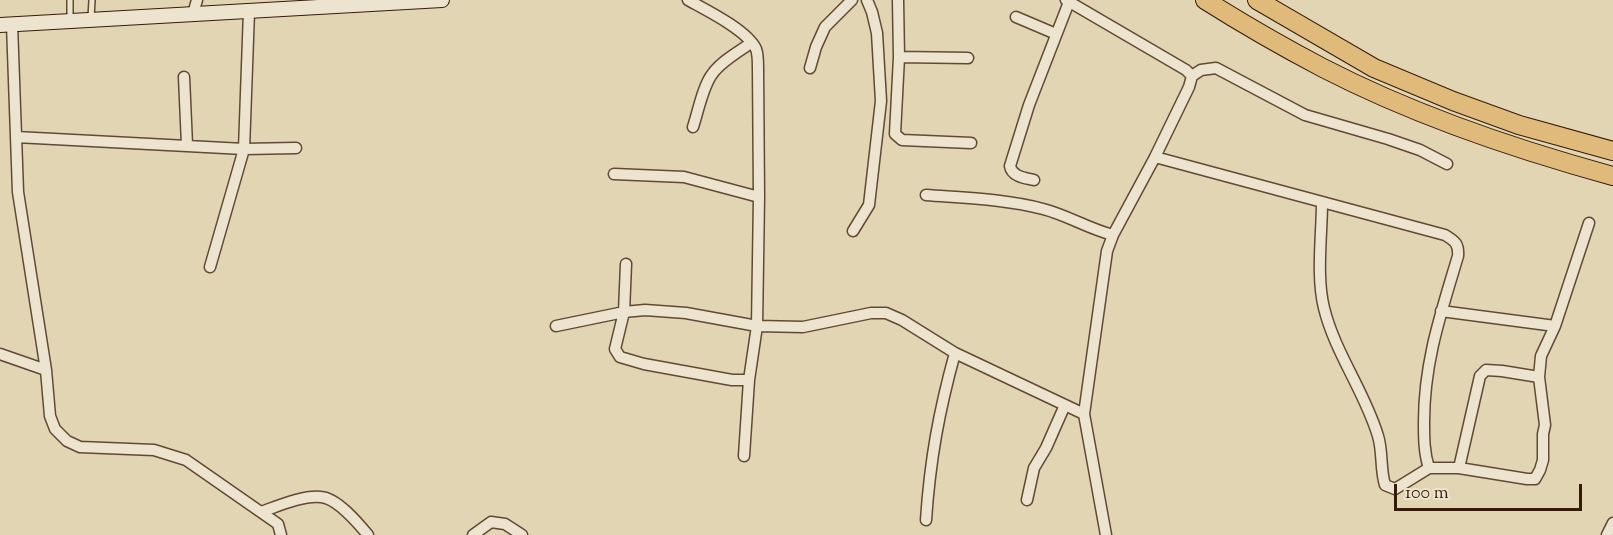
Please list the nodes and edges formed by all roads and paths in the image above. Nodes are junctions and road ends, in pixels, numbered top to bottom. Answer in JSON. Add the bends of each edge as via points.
{"nodes":[{"id":1,"x":70,"y":0,"type":"edge"},
{"id":2,"x":92,"y":0,"type":"edge"},
{"id":3,"x":442,"y":0,"type":"edge"},
{"id":4,"x":688,"y":0,"type":"edge"},
{"id":5,"x":852,"y":0,"type":"edge"},
{"id":6,"x":867,"y":0,"type":"edge"},
{"id":7,"x":898,"y":0,"type":"edge"},
{"id":8,"x":1205,"y":0,"type":"edge"},
{"id":9,"x":1257,"y":0,"type":"edge"},
{"id":10,"x":1068,"y":1,"type":"edge"},
{"id":11,"x":195,"y":7,"type":"edge"},
{"id":12,"x":249,"y":11,"type":"junction"},
{"id":13,"x":1016,"y":17,"type":"dead end"},
{"id":14,"x":91,"y":19,"type":"junction"},
{"id":15,"x":70,"y":20,"type":"junction"},
{"id":16,"x":6,"y":24,"type":"edge"},
{"id":17,"x":1056,"y":34,"type":"junction"},
{"id":18,"x":751,"y":43,"type":"junction"},
{"id":19,"x":898,"y":57,"type":"junction"},
{"id":20,"x":968,"y":58,"type":"dead end"},
{"id":21,"x":810,"y":68,"type":"dead end"},
{"id":22,"x":1192,"y":75,"type":"junction"},
{"id":23,"x":184,"y":77,"type":"dead end"},
{"id":24,"x":693,"y":127,"type":"dead end"},
{"id":25,"x":16,"y":137,"type":"junction"},
{"id":26,"x":971,"y":143,"type":"dead end"},
{"id":27,"x":187,"y":145,"type":"junction"},
{"id":28,"x":244,"y":148,"type":"junction"},
{"id":29,"x":296,"y":148,"type":"dead end"},
{"id":30,"x":1613,"y":151,"type":"edge"},
{"id":31,"x":1155,"y":157,"type":"junction"},
{"id":32,"x":1447,"y":164,"type":"dead end"},
{"id":33,"x":614,"y":174,"type":"dead end"},
{"id":34,"x":1613,"y":176,"type":"edge"},
{"id":35,"x":1034,"y":180,"type":"dead end"},
{"id":36,"x":926,"y":195,"type":"dead end"},
{"id":37,"x":759,"y":197,"type":"junction"},
{"id":38,"x":1322,"y":202,"type":"junction"},
{"id":39,"x":1589,"y":223,"type":"dead end"},
{"id":40,"x":854,"y":231,"type":"dead end"},
{"id":41,"x":1113,"y":235,"type":"junction"},
{"id":42,"x":626,"y":264,"type":"dead end"},
{"id":43,"x":210,"y":267,"type":"dead end"},
{"id":44,"x":1441,"y":311,"type":"junction"},
{"id":45,"x":624,"y":312,"type":"junction"},
{"id":46,"x":556,"y":326,"type":"dead end"},
{"id":47,"x":757,"y":326,"type":"junction"},
{"id":48,"x":1555,"y":326,"type":"junction"},
{"id":49,"x":955,"y":353,"type":"junction"},
{"id":50,"x":0,"y":354,"type":"edge"},
{"id":51,"x":46,"y":370,"type":"junction"},
{"id":52,"x":1539,"y":377,"type":"junction"},
{"id":53,"x":749,"y":380,"type":"junction"},
{"id":54,"x":1065,"y":405,"type":"junction"},
{"id":55,"x":1084,"y":414,"type":"junction"},
{"id":56,"x":744,"y":456,"type":"dead end"},
{"id":57,"x":1429,"y":468,"type":"junction"},
{"id":58,"x":1460,"y":468,"type":"junction"},
{"id":59,"x":1027,"y":500,"type":"dead end"},
{"id":60,"x":261,"y":512,"type":"junction"},
{"id":61,"x":926,"y":520,"type":"dead end"},
{"id":62,"x":1613,"y":523,"type":"edge"},
{"id":63,"x":281,"y":535,"type":"edge"},
{"id":64,"x":368,"y":535,"type":"edge"},
{"id":65,"x":473,"y":535,"type":"edge"},
{"id":66,"x":522,"y":535,"type":"edge"},
{"id":67,"x":1106,"y":535,"type":"edge"},
{"id":68,"x":1607,"y":535,"type":"edge"}],
"edges":[{"from":1,"to":15,"type":"lane"},
{"from":2,"to":14,"type":"lane"},
{"from":3,"to":12,"type":"main road"},
{"from":4,"to":18,"type":"street","via":[[727,22]]},
{"from":5,"to":21,"type":"street","via":[[825,27]]},
{"from":6,"to":40,"type":"street","via":[[877,33],[881,101],[869,205]]},
{"from":7,"to":19,"type":"street"},
{"from":8,"to":34,"type":"highway","via":[[1324,69],[1411,108],[1545,157]]},
{"from":9,"to":30,"type":"highway","via":[[1384,72],[1519,125]]},
{"from":10,"to":17,"type":"street"},
{"from":10,"to":22,"type":"street"},
{"from":11,"to":12,"type":"main road"},
{"from":11,"to":14,"type":"main road"},
{"from":12,"to":28,"type":"street"},
{"from":13,"to":17,"type":"street"},
{"from":14,"to":15,"type":"main road"},
{"from":15,"to":16,"type":"main road"},
{"from":16,"to":25,"type":"street"},
{"from":17,"to":35,"type":"street","via":[[1010,166],[1015,174]]},
{"from":18,"to":24,"type":"street","via":[[713,73]]},
{"from":18,"to":37,"type":"street","via":[[758,68]]},
{"from":19,"to":20,"type":"street"},
{"from":19,"to":26,"type":"street","via":[[894,123],[898,138]]},
{"from":22,"to":31,"type":"street"},
{"from":22,"to":32,"type":"street","via":[[1216,68],[1305,115],[1420,150]]},
{"from":23,"to":27,"type":"street"},
{"from":25,"to":27,"type":"street"},
{"from":25,"to":51,"type":"street","via":[[18,192]]},
{"from":27,"to":28,"type":"street"},
{"from":28,"to":29,"type":"street"},
{"from":28,"to":43,"type":"street"},
{"from":31,"to":38,"type":"street"},
{"from":31,"to":41,"type":"street"},
{"from":33,"to":37,"type":"street","via":[[684,177]]},
{"from":36,"to":41,"type":"street","via":[[1006,201],[1041,208]]},
{"from":37,"to":47,"type":"street"},
{"from":38,"to":44,"type":"street","via":[[1455,241],[1458,256]]},
{"from":38,"to":57,"type":"street","via":[[1324,307],[1377,434],[1385,485],[1395,489]]},
{"from":39,"to":48,"type":"street"},
{"from":41,"to":55,"type":"street","via":[[1107,251]]},
{"from":42,"to":45,"type":"street"},
{"from":44,"to":48,"type":"street"},
{"from":44,"to":57,"type":"street","via":[[1425,391]]},
{"from":45,"to":46,"type":"street"},
{"from":45,"to":47,"type":"street","via":[[686,313]]},
{"from":45,"to":53,"type":"street","via":[[615,350],[620,357]]},
{"from":47,"to":49,"type":"street","via":[[803,327],[886,313]]},
{"from":47,"to":53,"type":"street"},
{"from":48,"to":52,"type":"street","via":[[1541,356]]},
{"from":49,"to":54,"type":"street"},
{"from":49,"to":61,"type":"street","via":[[941,401]]},
{"from":50,"to":51,"type":"street"},
{"from":51,"to":60,"type":"street","via":[[50,416],[55,429],[67,441],[80,447],[154,450],[186,460]]},
{"from":52,"to":58,"type":"street","via":[[1486,370],[1480,376]]},
{"from":52,"to":58,"type":"street","via":[[1545,425],[1543,460],[1535,479]]},
{"from":53,"to":56,"type":"street"},
{"from":54,"to":55,"type":"street"},
{"from":54,"to":59,"type":"street","via":[[1034,468]]},
{"from":55,"to":67,"type":"street"},
{"from":57,"to":58,"type":"street"},
{"from":60,"to":63,"type":"street","via":[[278,524]]},
{"from":60,"to":64,"type":"street","via":[[322,496],[340,506]]},
{"from":62,"to":68,"type":"street"},
{"from":65,"to":66,"type":"street","via":[[490,522],[505,524]]}]}
